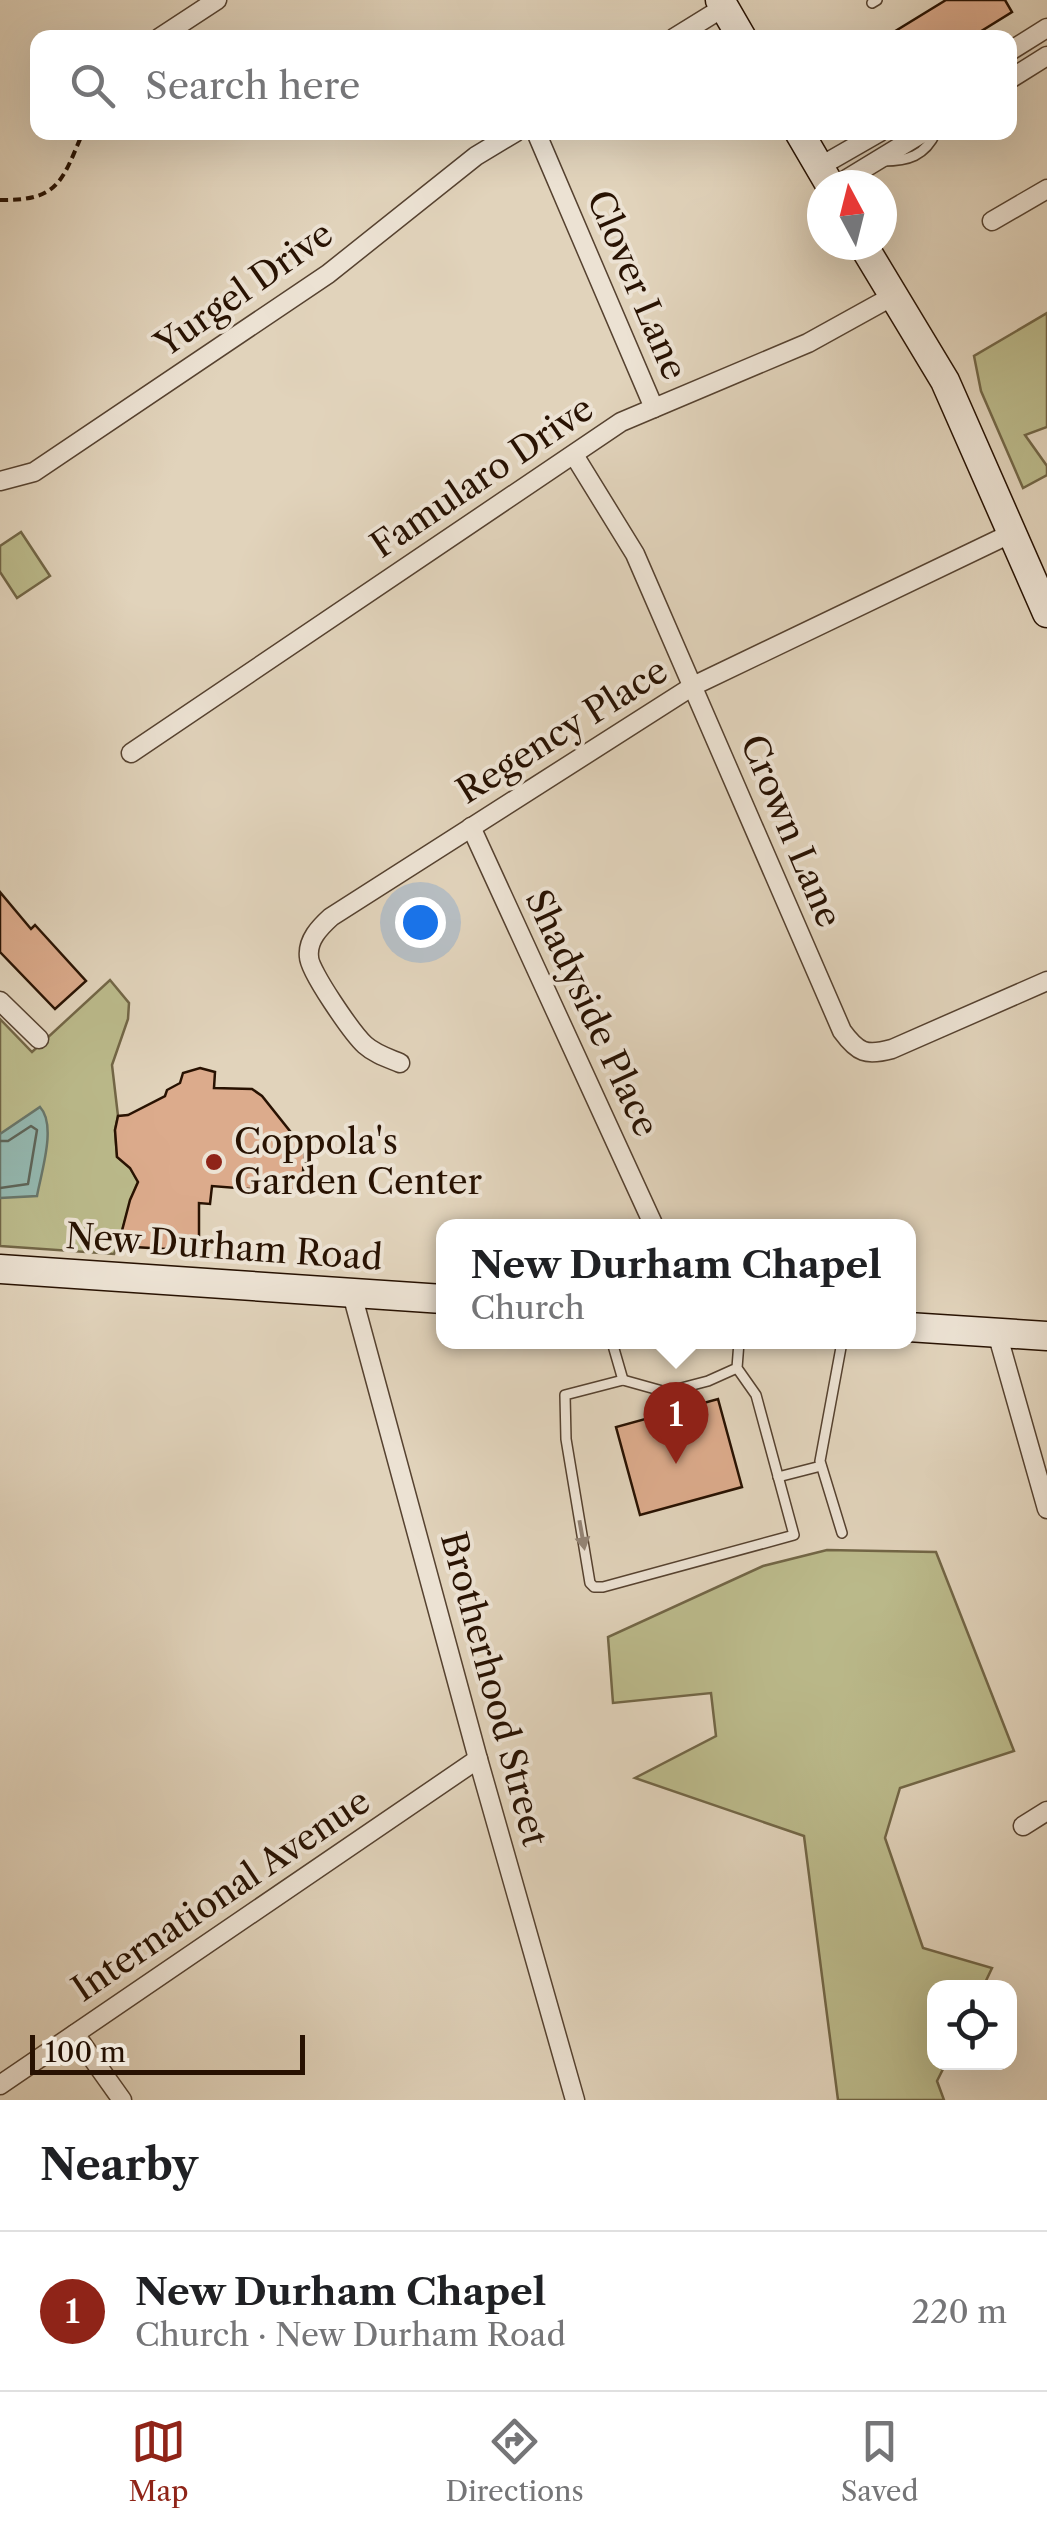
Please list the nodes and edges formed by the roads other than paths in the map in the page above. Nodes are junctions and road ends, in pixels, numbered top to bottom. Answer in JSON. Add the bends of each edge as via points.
{"nodes":[{"id":1,"x":217,"y":0,"type":"edge"},
{"id":2,"x":722,"y":4,"type":"edge"},
{"id":3,"x":1047,"y":28,"type":"edge"},
{"id":4,"x":170,"y":30,"type":"edge"},
{"id":5,"x":685,"y":30,"type":"edge"},
{"id":6,"x":737,"y":30,"type":"edge"},
{"id":7,"x":1017,"y":47,"type":"edge"},
{"id":8,"x":1047,"y":56,"type":"edge"},
{"id":9,"x":1017,"y":75,"type":"edge"},
{"id":10,"x":503,"y":140,"type":"edge"},
{"id":11,"x":539,"y":140,"type":"edge"},
{"id":12,"x":804,"y":140,"type":"edge"},
{"id":13,"x":867,"y":140,"type":"edge"},
{"id":14,"x":911,"y":140,"type":"edge"},
{"id":15,"x":932,"y":140,"type":"edge"},
{"id":16,"x":876,"y":162,"type":"junction"},
{"id":17,"x":823,"y":170,"type":"edge"},
{"id":18,"x":838,"y":170,"type":"edge"},
{"id":19,"x":854,"y":170,"type":"edge"},
{"id":20,"x":1047,"y":189,"type":"edge"},
{"id":21,"x":992,"y":222,"type":"dead end"},
{"id":22,"x":872,"y":260,"type":"edge"},
{"id":23,"x":892,"y":296,"type":"junction"},
{"id":24,"x":654,"y":408,"type":"junction"},
{"id":25,"x":574,"y":455,"type":"junction"},
{"id":26,"x":0,"y":481,"type":"edge"},
{"id":27,"x":1012,"y":533,"type":"junction"},
{"id":28,"x":1047,"y":614,"type":"edge"},
{"id":29,"x":693,"y":686,"type":"junction"},
{"id":30,"x":131,"y":753,"type":"dead end"},
{"id":31,"x":470,"y":828,"type":"junction"},
{"id":32,"x":1047,"y":981,"type":"edge"},
{"id":33,"x":0,"y":1001,"type":"edge"},
{"id":34,"x":39,"y":1039,"type":"dead end"},
{"id":35,"x":400,"y":1063,"type":"dead end"},
{"id":36,"x":651,"y":1219,"type":"edge"},
{"id":37,"x":0,"y":1269,"type":"edge"},
{"id":38,"x":352,"y":1294,"type":"junction"},
{"id":39,"x":436,"y":1299,"type":"edge"},
{"id":40,"x":916,"y":1328,"type":"edge"},
{"id":41,"x":997,"y":1333,"type":"junction"},
{"id":42,"x":1047,"y":1336,"type":"edge"},
{"id":43,"x":614,"y":1349,"type":"edge"},
{"id":44,"x":738,"y":1349,"type":"edge"},
{"id":45,"x":841,"y":1349,"type":"edge"},
{"id":46,"x":736,"y":1368,"type":"junction"},
{"id":47,"x":623,"y":1380,"type":"junction"},
{"id":48,"x":822,"y":1466,"type":"junction"},
{"id":49,"x":778,"y":1478,"type":"junction"},
{"id":50,"x":1047,"y":1509,"type":"edge"},
{"id":51,"x":842,"y":1532,"type":"dead end"},
{"id":52,"x":478,"y":1759,"type":"junction"},
{"id":53,"x":1047,"y":1811,"type":"edge"},
{"id":54,"x":1023,"y":1826,"type":"dead end"},
{"id":55,"x":76,"y":2034,"type":"junction"},
{"id":56,"x":0,"y":2085,"type":"edge"},
{"id":57,"x":122,"y":2100,"type":"edge"},
{"id":58,"x":575,"y":2100,"type":"edge"}],
"edges":[{"from":1,"to":4,"type":"street"},
{"from":2,"to":5,"type":"street"},
{"from":2,"to":6,"type":"main road"},
{"from":3,"to":7,"type":"street"},
{"from":8,"to":9,"type":"street"},
{"from":10,"to":26,"type":"street","name":"Yurgel Drive","via":[[296,296],[34,472]]},
{"from":11,"to":24,"type":"street","name":"Clover Lane"},
{"from":12,"to":17,"type":"main road"},
{"from":13,"to":18,"type":"street"},
{"from":14,"to":16,"type":"street"},
{"from":15,"to":16,"type":"lane","via":[[918,155]]},
{"from":16,"to":19,"type":"street"},
{"from":20,"to":21,"type":"street"},
{"from":22,"to":23,"type":"main road"},
{"from":23,"to":24,"type":"street","name":"Famularo Drive","via":[[808,343]]},
{"from":23,"to":27,"type":"main road","via":[[945,382]]},
{"from":24,"to":25,"type":"street","name":"Famularo Drive"},
{"from":25,"to":29,"type":"street","name":"Crown Lane","via":[[635,554]]},
{"from":25,"to":30,"type":"street","name":"Famularo Drive"},
{"from":27,"to":28,"type":"main road"},
{"from":27,"to":29,"type":"street","name":"Regency Place"},
{"from":29,"to":31,"type":"street","name":"Regency Place"},
{"from":29,"to":32,"type":"street","name":"Crown Lane","via":[[851,1044],[876,1053],[892,1049]]},
{"from":31,"to":35,"type":"street","name":"Regency Place","via":[[331,917],[310,944],[313,972],[364,1044]]},
{"from":31,"to":36,"type":"street","name":"Shadyside Place"},
{"from":33,"to":34,"type":"street"},
{"from":37,"to":38,"type":"main road","name":"New Durham Road"},
{"from":38,"to":39,"type":"main road","name":"New Durham Road"},
{"from":38,"to":52,"type":"street","name":"Brotherhood Street"},
{"from":40,"to":41,"type":"main road"},
{"from":41,"to":42,"type":"main road"},
{"from":41,"to":50,"type":"street"},
{"from":43,"to":47,"type":"lane"},
{"from":44,"to":46,"type":"lane"},
{"from":45,"to":48,"type":"lane"},
{"from":46,"to":47,"type":"lane","via":[[666,1392]]},
{"from":46,"to":49,"type":"lane","via":[[756,1395]]},
{"from":47,"to":49,"type":"lane","one_way":true,"via":[[565,1394],[566,1439],[594,1587],[794,1535]]},
{"from":48,"to":49,"type":"lane"},
{"from":48,"to":51,"type":"lane"},
{"from":52,"to":55,"type":"street","name":"International Avenue"},
{"from":52,"to":58,"type":"street","name":"Brotherhood Street"},
{"from":53,"to":54,"type":"street"},
{"from":55,"to":56,"type":"street","name":"International Avenue"},
{"from":55,"to":57,"type":"street"}]}
